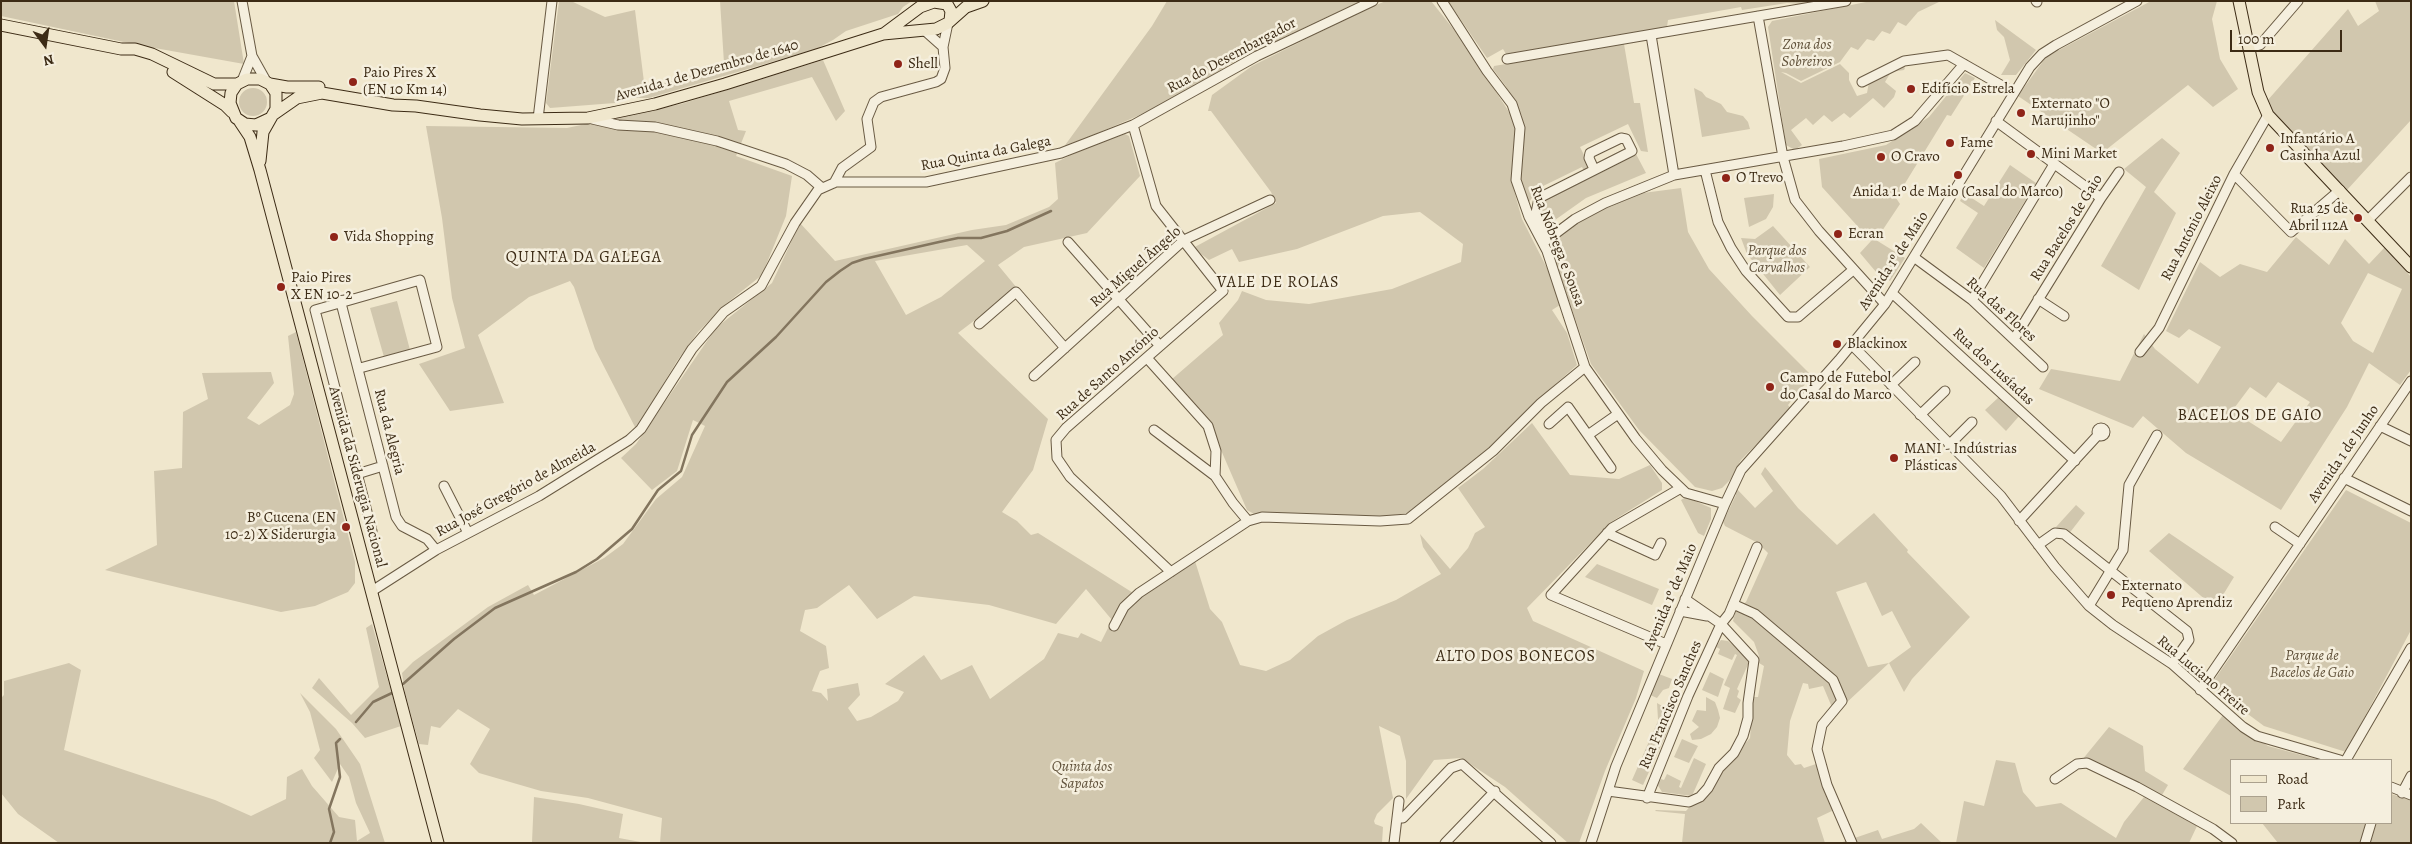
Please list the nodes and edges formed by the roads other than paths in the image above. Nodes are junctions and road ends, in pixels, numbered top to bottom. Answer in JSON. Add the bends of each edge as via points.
{"nodes":[{"id":1,"x":242,"y":1,"type":"edge"},
{"id":2,"x":552,"y":1,"type":"edge"},
{"id":3,"x":983,"y":1,"type":"edge"},
{"id":4,"x":1373,"y":1,"type":"edge"},
{"id":5,"x":1442,"y":1,"type":"edge"},
{"id":6,"x":1846,"y":1,"type":"edge"},
{"id":7,"x":2239,"y":1,"type":"edge"},
{"id":8,"x":2298,"y":1,"type":"edge"},
{"id":9,"x":928,"y":3,"type":"edge"},
{"id":10,"x":946,"y":3,"type":"edge"},
{"id":11,"x":2131,"y":3,"type":"edge"},
{"id":12,"x":2290,"y":6,"type":"edge"},
{"id":13,"x":966,"y":7,"type":"junction"},
{"id":14,"x":916,"y":10,"type":"junction"},
{"id":15,"x":1758,"y":16,"type":"junction"},
{"id":16,"x":949,"y":22,"type":"junction"},
{"id":17,"x":1,"y":25,"type":"edge"},
{"id":18,"x":924,"y":31,"type":"junction"},
{"id":19,"x":883,"y":34,"type":"junction"},
{"id":20,"x":1651,"y":35,"type":"junction"},
{"id":21,"x":943,"y":47,"type":"junction"},
{"id":22,"x":2249,"y":48,"type":"junction"},
{"id":23,"x":121,"y":49,"type":"junction"},
{"id":24,"x":252,"y":56,"type":"junction"},
{"id":25,"x":1507,"y":59,"type":"dead end"},
{"id":26,"x":1964,"y":64,"type":"junction"},
{"id":27,"x":1862,"y":82,"type":"dead end"},
{"id":28,"x":240,"y":83,"type":"junction"},
{"id":29,"x":268,"y":83,"type":"junction"},
{"id":30,"x":2013,"y":92,"type":"junction"},
{"id":31,"x":416,"y":106,"type":"junction"},
{"id":32,"x":2268,"y":115,"type":"junction"},
{"id":33,"x":272,"y":116,"type":"junction"},
{"id":34,"x":237,"y":118,"type":"junction"},
{"id":35,"x":584,"y":118,"type":"junction"},
{"id":36,"x":538,"y":119,"type":"junction"},
{"id":37,"x":1996,"y":121,"type":"junction"},
{"id":38,"x":1133,"y":125,"type":"junction"},
{"id":39,"x":1783,"y":157,"type":"junction"},
{"id":40,"x":2054,"y":164,"type":"junction"},
{"id":41,"x":1594,"y":169,"type":"junction"},
{"id":42,"x":260,"y":170,"type":"junction"},
{"id":43,"x":1705,"y":170,"type":"junction"},
{"id":44,"x":2119,"y":172,"type":"dead end"},
{"id":45,"x":2234,"y":174,"type":"junction"},
{"id":46,"x":1674,"y":175,"type":"junction"},
{"id":47,"x":2411,"y":176,"type":"edge"},
{"id":48,"x":834,"y":183,"type":"junction"},
{"id":49,"x":822,"y":188,"type":"junction"},
{"id":50,"x":2340,"y":190,"type":"junction"},
{"id":51,"x":2101,"y":198,"type":"junction"},
{"id":52,"x":1270,"y":200,"type":"dead end"},
{"id":53,"x":2368,"y":220,"type":"junction"},
{"id":54,"x":1184,"y":240,"type":"junction"},
{"id":55,"x":1546,"y":241,"type":"junction"},
{"id":56,"x":1068,"y":242,"type":"dead end"},
{"id":57,"x":1914,"y":258,"type":"junction"},
{"id":58,"x":2411,"y":267,"type":"edge"},
{"id":59,"x":1854,"y":270,"type":"junction"},
{"id":60,"x":1892,"y":293,"type":"junction"},
{"id":61,"x":1119,"y":299,"type":"junction"},
{"id":62,"x":2038,"y":299,"type":"junction"},
{"id":63,"x":1972,"y":300,"type":"junction"},
{"id":64,"x":341,"y":303,"type":"junction"},
{"id":65,"x":1885,"y":304,"type":"junction"},
{"id":66,"x":2064,"y":316,"type":"dead end"},
{"id":67,"x":979,"y":324,"type":"dead end"},
{"id":68,"x":2014,"y":339,"type":"junction"},
{"id":69,"x":1852,"y":345,"type":"junction"},
{"id":70,"x":1160,"y":346,"type":"junction"},
{"id":71,"x":1065,"y":348,"type":"junction"},
{"id":72,"x":2140,"y":352,"type":"dead end"},
{"id":73,"x":1147,"y":358,"type":"junction"},
{"id":74,"x":1915,"y":362,"type":"dead end"},
{"id":75,"x":1585,"y":367,"type":"junction"},
{"id":76,"x":2043,"y":367,"type":"dead end"},
{"id":77,"x":360,"y":368,"type":"junction"},
{"id":78,"x":1034,"y":376,"type":"dead end"},
{"id":79,"x":2411,"y":381,"type":"edge"},
{"id":80,"x":1891,"y":385,"type":"junction"},
{"id":81,"x":1945,"y":391,"type":"dead end"},
{"id":82,"x":1618,"y":414,"type":"junction"},
{"id":83,"x":1920,"y":415,"type":"junction"},
{"id":84,"x":1972,"y":422,"type":"dead end"},
{"id":85,"x":1549,"y":424,"type":"dead end"},
{"id":86,"x":2380,"y":426,"type":"junction"},
{"id":87,"x":1154,"y":430,"type":"dead end"},
{"id":88,"x":1588,"y":435,"type":"junction"},
{"id":89,"x":2098,"y":435,"type":"dead end"},
{"id":90,"x":2157,"y":436,"type":"dead end"},
{"id":91,"x":2411,"y":441,"type":"edge"},
{"id":92,"x":1949,"y":445,"type":"junction"},
{"id":93,"x":2075,"y":461,"type":"junction"},
{"id":94,"x":383,"y":466,"type":"junction"},
{"id":95,"x":1611,"y":468,"type":"dead end"},
{"id":96,"x":357,"y":474,"type":"junction"},
{"id":97,"x":1215,"y":476,"type":"junction"},
{"id":98,"x":2344,"y":478,"type":"junction"},
{"id":99,"x":444,"y":486,"type":"dead end"},
{"id":100,"x":1681,"y":488,"type":"junction"},
{"id":101,"x":1724,"y":504,"type":"junction"},
{"id":102,"x":2411,"y":511,"type":"edge"},
{"id":103,"x":2019,"y":520,"type":"junction"},
{"id":104,"x":1248,"y":521,"type":"junction"},
{"id":105,"x":2275,"y":527,"type":"dead end"},
{"id":106,"x":372,"y":531,"type":"dead end"},
{"id":107,"x":1607,"y":532,"type":"junction"},
{"id":108,"x":468,"y":533,"type":"junction"},
{"id":109,"x":1661,"y":543,"type":"dead end"},
{"id":110,"x":2300,"y":544,"type":"junction"},
{"id":111,"x":2038,"y":545,"type":"junction"},
{"id":112,"x":1757,"y":547,"type":"dead end"},
{"id":113,"x":436,"y":550,"type":"junction"},
{"id":114,"x":1171,"y":572,"type":"junction"},
{"id":115,"x":2110,"y":572,"type":"junction"},
{"id":116,"x":1691,"y":584,"type":"junction"},
{"id":117,"x":372,"y":591,"type":"junction"},
{"id":118,"x":1685,"y":600,"type":"junction"},
{"id":119,"x":1733,"y":604,"type":"junction"},
{"id":120,"x":2089,"y":606,"type":"junction"},
{"id":121,"x":1700,"y":609,"type":"junction"},
{"id":122,"x":1680,"y":611,"type":"junction"},
{"id":123,"x":1717,"y":621,"type":"junction"},
{"id":124,"x":1114,"y":626,"type":"dead end"},
{"id":125,"x":1666,"y":644,"type":"junction"},
{"id":126,"x":2411,"y":648,"type":"edge"},
{"id":127,"x":2172,"y":664,"type":"junction"},
{"id":128,"x":2200,"y":690,"type":"junction"},
{"id":129,"x":2337,"y":759,"type":"edge"},
{"id":130,"x":2347,"y":759,"type":"edge"},
{"id":131,"x":2411,"y":776,"type":"edge"},
{"id":132,"x":2055,"y":779,"type":"dead end"},
{"id":133,"x":2392,"y":787,"type":"edge"},
{"id":134,"x":1494,"y":791,"type":"junction"},
{"id":135,"x":1608,"y":791,"type":"junction"},
{"id":136,"x":2406,"y":794,"type":"edge"},
{"id":137,"x":1647,"y":798,"type":"junction"},
{"id":138,"x":1399,"y":801,"type":"dead end"},
{"id":139,"x":1397,"y":818,"type":"junction"},
{"id":140,"x":2371,"y":824,"type":"edge"},
{"id":141,"x":438,"y":843,"type":"edge"},
{"id":142,"x":1394,"y":843,"type":"edge"},
{"id":143,"x":1444,"y":843,"type":"edge"},
{"id":144,"x":1551,"y":843,"type":"edge"},
{"id":145,"x":1591,"y":843,"type":"edge"},
{"id":146,"x":1852,"y":843,"type":"edge"},
{"id":147,"x":2232,"y":843,"type":"edge"},
{"id":148,"x":2364,"y":843,"type":"edge"}],
"edges":[{"from":1,"to":24,"type":"street"},
{"from":2,"to":36,"type":"street"},
{"from":3,"to":13,"type":"main road"},
{"from":4,"to":38,"type":"street","name":"Rua do Desembargador","via":[[1257,56]]},
{"from":5,"to":55,"type":"street","name":"Rua Nóbrega e Sousa","via":[[1486,71],[1512,104],[1520,128],[1516,180],[1529,217]]},
{"from":6,"to":15,"type":"street"},
{"from":7,"to":22,"type":"main road"},
{"from":8,"to":12,"type":"street"},
{"from":9,"to":10,"type":"main road"},
{"from":9,"to":14,"type":"main road"},
{"from":10,"to":13,"type":"main road"},
{"from":10,"to":16,"type":"main road","via":[[951,10]]},
{"from":11,"to":30,"type":"street","name":"Avenida 1º de Maio","via":[[2042,54]]},
{"from":12,"to":22,"type":"street","via":[[2260,45]]},
{"from":13,"to":16,"type":"main road"},
{"from":14,"to":18,"type":"main road","via":[[914,23]]},
{"from":14,"to":19,"type":"main road","name":"Avenida 1 de Dezembro de 1640"},
{"from":15,"to":20,"type":"street"},
{"from":15,"to":39,"type":"street"},
{"from":16,"to":18,"type":"main road"},
{"from":16,"to":21,"type":"street"},
{"from":17,"to":23,"type":"main road"},
{"from":18,"to":19,"type":"main road","name":"Avenida 1 de Dezembro de 1640"},
{"from":18,"to":21,"type":"street"},
{"from":19,"to":35,"type":"main road","name":"Avenida 1 de Dezembro de 1640","via":[[681,96]]},
{"from":20,"to":25,"type":"street"},
{"from":20,"to":46,"type":"street"},
{"from":21,"to":48,"type":"street","via":[[946,68],[936,82],[887,94],[874,102],[867,119],[871,147],[843,167]]},
{"from":22,"to":32,"type":"main road","via":[[2258,92]]},
{"from":23,"to":28,"type":"main road","via":[[152,54],[214,84]]},
{"from":23,"to":34,"type":"main road","via":[[161,64],[226,104]]},
{"from":24,"to":28,"type":"street"},
{"from":24,"to":29,"type":"street"},
{"from":26,"to":27,"type":"street","via":[[1948,55],[1904,61]]},
{"from":26,"to":30,"type":"street"},
{"from":26,"to":39,"type":"street","via":[[1920,116],[1900,132]]},
{"from":28,"to":29,"type":"main road","via":[[253,78]]},
{"from":28,"to":34,"type":"main road","via":[[230,98]]},
{"from":29,"to":31,"type":"main road","name":"Avenida 1 de Dezembro de 1640","via":[[339,88]]},
{"from":29,"to":33,"type":"main road","via":[[277,98]]},
{"from":30,"to":37,"type":"street","name":"Avenida 1º de Maio"},
{"from":31,"to":33,"type":"main road","name":"Avenida 1 de Dezembro de 1640","via":[[322,93],[297,98]]},
{"from":31,"to":36,"type":"main road","name":"Avenida 1 de Dezembro de 1640"},
{"from":32,"to":45,"type":"street","name":"Rua António Aleixo"},
{"from":32,"to":50,"type":"main road"},
{"from":33,"to":34,"type":"main road","via":[[256,126]]},
{"from":33,"to":42,"type":"main road","via":[[263,132]]},
{"from":34,"to":42,"type":"main road","name":"Avenida da Siderugia Nacional","via":[[250,138]]},
{"from":35,"to":36,"type":"main road","name":"Avenida 1 de Dezembro de 1640"},
{"from":35,"to":49,"type":"street","via":[[717,141],[786,164],[808,175]]},
{"from":37,"to":40,"type":"street"},
{"from":37,"to":57,"type":"street","name":"Avenida 1º de Maio"},
{"from":38,"to":48,"type":"street","name":"Rua Quinta da Galega","via":[[1061,154],[926,182]]},
{"from":38,"to":54,"type":"street","via":[[1156,206]]},
{"from":39,"to":43,"type":"street"},
{"from":39,"to":59,"type":"street","via":[[1797,204]]},
{"from":40,"to":51,"type":"street"},
{"from":40,"to":63,"type":"street"},
{"from":41,"to":41,"type":"street","via":[[1632,151],[1626,139],[1621,138],[1590,153]]},
{"from":41,"to":55,"type":"street","via":[[1538,200],[1536,213]]},
{"from":42,"to":117,"type":"main road","name":"Avenida da Siderugia Nacional"},
{"from":43,"to":46,"type":"street"},
{"from":43,"to":59,"type":"street","via":[[1718,222],[1730,248],[1746,272],[1788,317],[1798,317]]},
{"from":44,"to":51,"type":"street","name":"Rua Bacelos de Gaio"},
{"from":45,"to":50,"type":"street","via":[[2291,232]]},
{"from":45,"to":72,"type":"street","name":"Rua António Aleixo","via":[[2159,328]]},
{"from":46,"to":55,"type":"street","via":[[1605,202]]},
{"from":47,"to":53,"type":"street"},
{"from":48,"to":49,"type":"street","name":"Rua Quinta da Galega"},
{"from":49,"to":108,"type":"street","name":"Rua José Gregório de Almeida","via":[[794,223],[761,286],[724,312],[692,349],[641,429],[610,453],[539,496]]},
{"from":50,"to":53,"type":"main road"},
{"from":51,"to":62,"type":"street","name":"Rua Bacelos de Gaio"},
{"from":52,"to":54,"type":"street","name":"Rua Miguel Ângelo"},
{"from":53,"to":58,"type":"main road"},
{"from":54,"to":61,"type":"street","name":"Rua Miguel Ângelo"},
{"from":54,"to":70,"type":"street","name":"Rua de Santo António","via":[[1223,291]]},
{"from":55,"to":75,"type":"street","name":"Rua Nóbrega e Sousa"},
{"from":56,"to":61,"type":"street"},
{"from":57,"to":60,"type":"street","name":"Avenida 1º de Maio"},
{"from":57,"to":63,"type":"street","name":"Rua das Flores"},
{"from":59,"to":65,"type":"street"},
{"from":60,"to":65,"type":"street","name":"Avenida 1º de Maio"},
{"from":60,"to":93,"type":"street","name":"Rua dos Lusíadas"},
{"from":61,"to":70,"type":"street"},
{"from":61,"to":71,"type":"street","name":"Rua Miguel Ângelo"},
{"from":62,"to":66,"type":"street","name":"Rua Bacelos de Gaio"},
{"from":62,"to":68,"type":"street","name":"Rua Bacelos de Gaio"},
{"from":63,"to":68,"type":"street","name":"Rua das Flores"},
{"from":64,"to":77,"type":"street","name":"Rua da Alegria"},
{"from":64,"to":77,"type":"street","via":[[420,280],[437,348]]},
{"from":64,"to":96,"type":"street","via":[[315,310]]},
{"from":65,"to":69,"type":"street","name":"Avenida 1º de Maio"},
{"from":67,"to":71,"type":"street","via":[[1016,292]]},
{"from":68,"to":76,"type":"street","name":"Rua das Flores"},
{"from":69,"to":80,"type":"street","name":"Rua Luciano Freire"},
{"from":69,"to":101,"type":"street","name":"Avenida 1º de Maio","via":[[1741,470]]},
{"from":70,"to":73,"type":"street","name":"Rua de Santo António"},
{"from":71,"to":78,"type":"street","name":"Rua Miguel Ângelo"},
{"from":73,"to":97,"type":"street","via":[[1208,426],[1216,451]]},
{"from":73,"to":114,"type":"street","name":"Rua de Santo António","via":[[1066,428],[1056,440],[1057,458],[1070,477]]},
{"from":74,"to":80,"type":"street"},
{"from":75,"to":82,"type":"street","name":"Rua Nóbrega e Sousa"},
{"from":75,"to":104,"type":"street","via":[[1541,403],[1489,455],[1408,519],[1262,517]]},
{"from":77,"to":94,"type":"street","name":"Rua da Alegria"},
{"from":79,"to":86,"type":"street","name":"Avenida 1 de Junho"},
{"from":80,"to":83,"type":"street","name":"Rua Luciano Freire"},
{"from":81,"to":83,"type":"street"},
{"from":82,"to":88,"type":"street"},
{"from":82,"to":100,"type":"street","name":"Rua Nóbrega e Sousa","via":[[1651,457]]},
{"from":83,"to":92,"type":"street","name":"Rua Luciano Freire"},
{"from":84,"to":92,"type":"street"},
{"from":85,"to":88,"type":"street","via":[[1568,407]]},
{"from":86,"to":91,"type":"street"},
{"from":86,"to":98,"type":"street","name":"Avenida 1 de Junho"},
{"from":87,"to":97,"type":"street"},
{"from":88,"to":95,"type":"street"},
{"from":89,"to":93,"type":"street"},
{"from":90,"to":115,"type":"street","via":[[2129,485],[2123,550]]},
{"from":92,"to":103,"type":"street","name":"Rua Luciano Freire"},
{"from":93,"to":103,"type":"street"},
{"from":94,"to":96,"type":"street"},
{"from":94,"to":113,"type":"street","name":"Rua da Alegria","via":[[399,522],[427,539]]},
{"from":96,"to":106,"type":"street"},
{"from":97,"to":104,"type":"street"},
{"from":98,"to":102,"type":"street"},
{"from":98,"to":110,"type":"street","name":"Avenida 1 de Junho"},
{"from":99,"to":108,"type":"street"},
{"from":100,"to":101,"type":"street"},
{"from":100,"to":107,"type":"street"},
{"from":101,"to":116,"type":"street","name":"Avenida 1º de Maio"},
{"from":103,"to":111,"type":"street","name":"Rua Luciano Freire"},
{"from":104,"to":114,"type":"street"},
{"from":105,"to":110,"type":"street"},
{"from":107,"to":109,"type":"street","via":[[1655,555]]},
{"from":107,"to":125,"type":"street","via":[[1551,595]]},
{"from":108,"to":113,"type":"street","name":"Rua José Gregório de Almeida"},
{"from":110,"to":128,"type":"street","name":"Avenida 1 de Junho"},
{"from":111,"to":115,"type":"street","via":[[2059,532]]},
{"from":111,"to":120,"type":"street","name":"Rua Luciano Freire"},
{"from":112,"to":119,"type":"street","name":"Rua Francisco Sanches"},
{"from":113,"to":117,"type":"street","name":"Rua José Gregório de Almeida"},
{"from":114,"to":124,"type":"street","via":[[1134,597],[1124,607]]},
{"from":115,"to":120,"type":"street"},
{"from":115,"to":127,"type":"street","via":[[2189,634],[2190,640]]},
{"from":116,"to":118,"type":"street","name":"Avenida 1º de Maio"},
{"from":116,"to":121,"type":"street"},
{"from":117,"to":141,"type":"main road","name":"Avenida da Siderugia Nacional"},
{"from":118,"to":121,"type":"street"},
{"from":118,"to":122,"type":"street","name":"Avenida 1º de Maio"},
{"from":119,"to":123,"type":"street","name":"Rua Francisco Sanches"},
{"from":119,"to":146,"type":"street","via":[[1756,614],[1833,680],[1842,701],[1822,725],[1818,749],[1827,785]]},
{"from":120,"to":127,"type":"street","name":"Rua Luciano Freire"},
{"from":121,"to":123,"type":"street"},
{"from":122,"to":123,"type":"street"},
{"from":122,"to":125,"type":"street","name":"Avenida 1º de Maio"},
{"from":123,"to":137,"type":"street","name":"Rua Francisco Sanches"},
{"from":123,"to":137,"type":"street","via":[[1754,660],[1743,736],[1734,754],[1719,768],[1700,797],[1690,802]]},
{"from":125,"to":135,"type":"street","name":"Avenida 1º de Maio"},
{"from":126,"to":130,"type":"street"},
{"from":127,"to":128,"type":"street","name":"Rua Luciano Freire"},
{"from":128,"to":129,"type":"street","name":"Rua Luciano Freire","via":[[2257,736]]},
{"from":131,"to":136,"type":"street"},
{"from":132,"to":147,"type":"street","via":[[2077,764],[2087,763],[2146,792]]},
{"from":133,"to":136,"type":"street"},
{"from":134,"to":139,"type":"street","via":[[1462,764],[1454,766],[1403,818]]},
{"from":134,"to":143,"type":"street"},
{"from":134,"to":144,"type":"street"},
{"from":135,"to":137,"type":"street"},
{"from":135,"to":145,"type":"street","name":"Avenida 1º de Maio"},
{"from":138,"to":139,"type":"street"},
{"from":139,"to":142,"type":"street"},
{"from":140,"to":148,"type":"street"}]}
